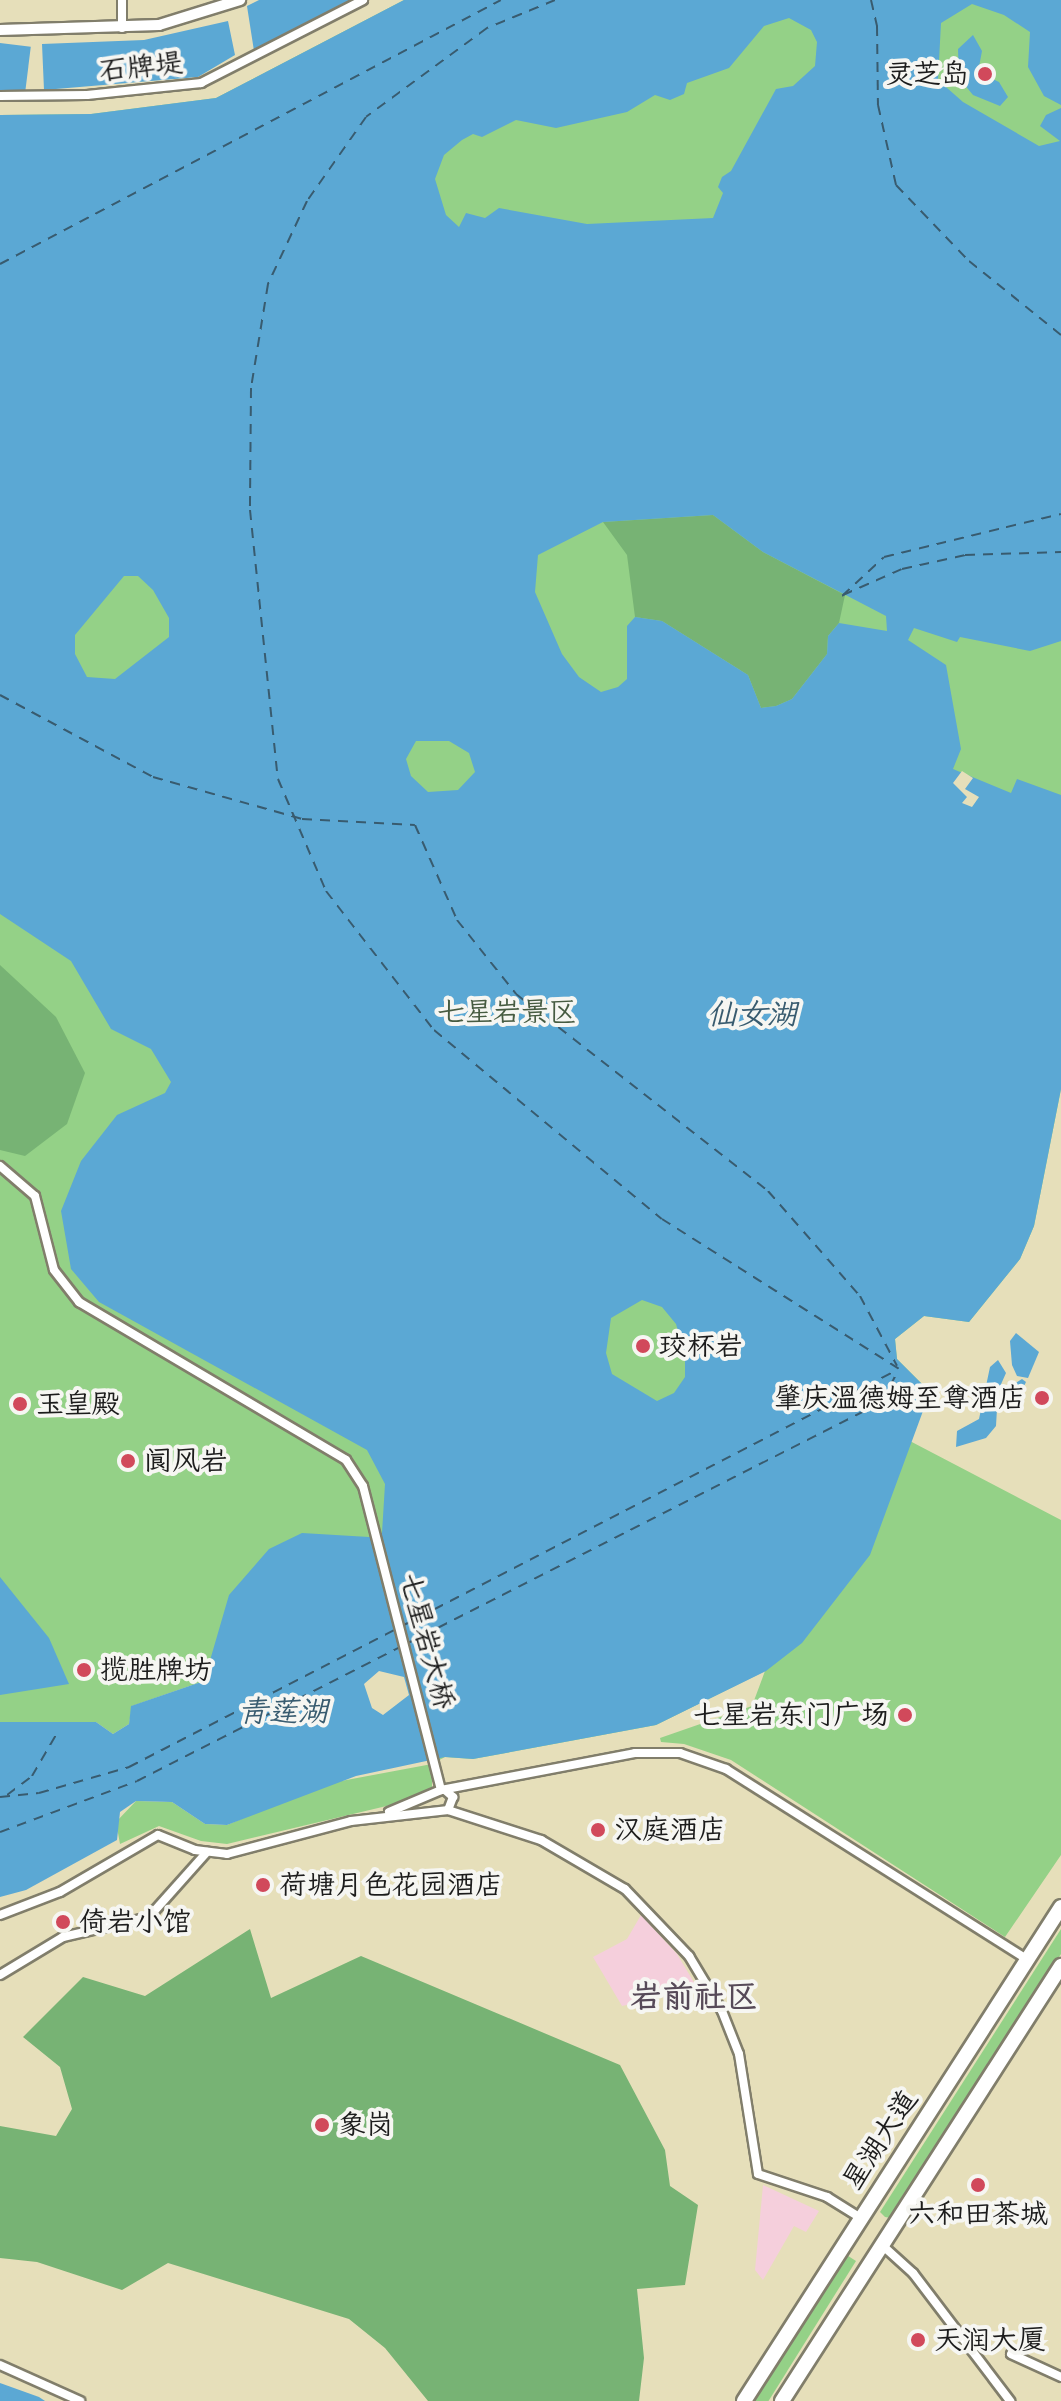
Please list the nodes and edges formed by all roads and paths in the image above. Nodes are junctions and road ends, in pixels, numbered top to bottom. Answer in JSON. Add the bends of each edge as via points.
{"nodes":[{"id":1,"x":122,"y":0,"type":"edge"},
{"id":2,"x":240,"y":0,"type":"edge"},
{"id":3,"x":363,"y":0,"type":"edge"},
{"id":4,"x":122,"y":28,"type":"junction"},
{"id":5,"x":0,"y":30,"type":"edge"},
{"id":6,"x":0,"y":96,"type":"edge"},
{"id":7,"x":0,"y":1166,"type":"edge"},
{"id":8,"x":440,"y":1792,"type":"junction"},
{"id":9,"x":445,"y":1811,"type":"junction"},
{"id":10,"x":377,"y":1816,"type":"junction"},
{"id":11,"x":207,"y":1852,"type":"junction"},
{"id":12,"x":1061,"y":1907,"type":"edge"},
{"id":13,"x":0,"y":1915,"type":"edge"},
{"id":14,"x":1027,"y":1959,"type":"junction"},
{"id":15,"x":1061,"y":1966,"type":"edge"},
{"id":16,"x":0,"y":1975,"type":"edge"},
{"id":17,"x":861,"y":2218,"type":"junction"},
{"id":18,"x":882,"y":2245,"type":"junction"},
{"id":19,"x":1011,"y":2354,"type":"dead end"},
{"id":20,"x":0,"y":2365,"type":"edge"},
{"id":21,"x":1061,"y":2377,"type":"edge"},
{"id":22,"x":80,"y":2401,"type":"edge"},
{"id":23,"x":744,"y":2401,"type":"edge"},
{"id":24,"x":782,"y":2401,"type":"edge"},
{"id":25,"x":1010,"y":2401,"type":"edge"}],
"edges":[{"from":1,"to":4,"type":"street"},
{"from":2,"to":4,"type":"street","via":[[159,25]]},
{"from":3,"to":6,"type":"street","name":"石牌堤","via":[[201,83],[124,93]]},
{"from":4,"to":5,"type":"street"},
{"from":7,"to":8,"type":"street","name":"七星岩大桥","via":[[35,1196],[54,1270],[79,1302],[346,1460],[363,1486],[438,1765]]},
{"from":8,"to":9,"type":"street","via":[[433,1806]]},
{"from":8,"to":9,"type":"street","name":"七星岩大桥","via":[[453,1797]]},
{"from":8,"to":10,"type":"street"},
{"from":8,"to":14,"type":"street","via":[[635,1753],[692,1756],[726,1769]]},
{"from":9,"to":10,"type":"street"},
{"from":9,"to":17,"type":"street","via":[[577,1857],[646,1907],[689,1956],[722,2011],[749,2096],[758,2174],[827,2197]]},
{"from":10,"to":11,"type":"street","via":[[241,1852]]},
{"from":11,"to":13,"type":"street","via":[[166,1836],[151,1837],[60,1892]]},
{"from":11,"to":16,"type":"street","via":[[149,1917],[63,1937]]},
{"from":12,"to":14,"type":"main road","name":"星湖大道"},
{"from":14,"to":17,"type":"main road","name":"星湖大道"},
{"from":15,"to":18,"type":"main road"},
{"from":17,"to":23,"type":"main road","name":"星湖大道"},
{"from":18,"to":24,"type":"main road"},
{"from":18,"to":25,"type":"street","via":[[913,2273]]},
{"from":19,"to":21,"type":"street"},
{"from":20,"to":22,"type":"street"}]}
